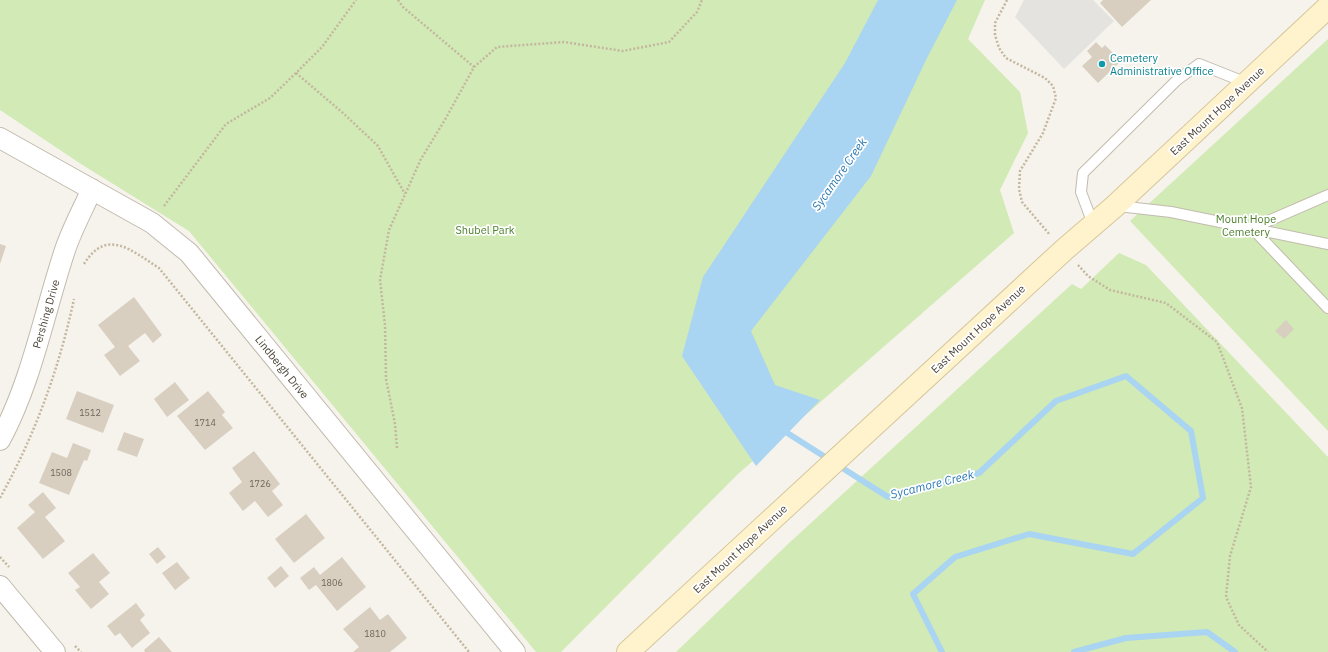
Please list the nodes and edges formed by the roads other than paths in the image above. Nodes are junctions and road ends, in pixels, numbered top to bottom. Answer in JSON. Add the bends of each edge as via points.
{"nodes":[{"id":1,"x":1328,"y":7,"type":"edge"},
{"id":2,"x":1247,"y":83,"type":"junction"},
{"id":3,"x":0,"y":138,"type":"edge"},
{"id":4,"x":92,"y":189,"type":"junction"},
{"id":5,"x":1328,"y":195,"type":"edge"},
{"id":6,"x":1115,"y":206,"type":"junction"},
{"id":7,"x":1093,"y":224,"type":"junction"},
{"id":8,"x":1252,"y":228,"type":"junction"},
{"id":9,"x":1328,"y":244,"type":"edge"},
{"id":10,"x":1328,"y":308,"type":"edge"},
{"id":11,"x":0,"y":440,"type":"edge"},
{"id":12,"x":0,"y":586,"type":"edge"},
{"id":13,"x":55,"y":652,"type":"edge"},
{"id":14,"x":515,"y":652,"type":"edge"},
{"id":15,"x":628,"y":652,"type":"edge"}],
"edges":[{"from":1,"to":2,"type":"street","name":"East Mount Hope Avenue"},
{"from":2,"to":6,"type":"street","name":"East Mount Hope Avenue"},
{"from":2,"to":7,"type":"lane","via":[[1199,64],[1177,80],[1083,174],[1081,192]]},
{"from":3,"to":4,"type":"street","name":"Lindbergh Drive"},
{"from":4,"to":11,"type":"street","name":"Pershing Drive","via":[[65,249],[12,418]]},
{"from":4,"to":14,"type":"street","name":"Lindbergh Drive","via":[[152,223],[189,253]]},
{"from":5,"to":8,"type":"lane"},
{"from":6,"to":7,"type":"street","name":"East Mount Hope Avenue"},
{"from":6,"to":8,"type":"lane","via":[[1170,212]]},
{"from":7,"to":15,"type":"street","name":"East Mount Hope Avenue"},
{"from":8,"to":9,"type":"lane"},
{"from":8,"to":10,"type":"lane"},
{"from":12,"to":13,"type":"street"}]}
